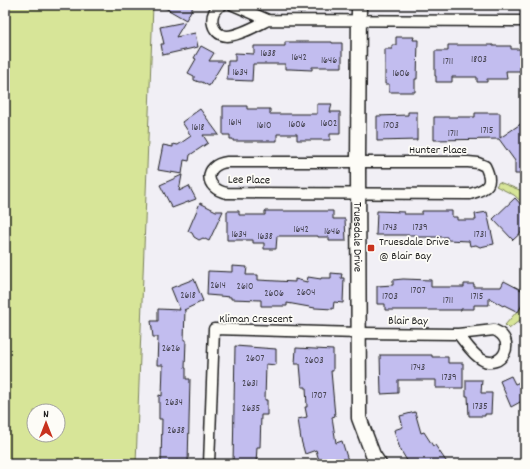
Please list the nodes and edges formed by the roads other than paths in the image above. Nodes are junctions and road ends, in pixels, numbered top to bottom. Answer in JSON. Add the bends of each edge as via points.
{"nodes":[{"id":1,"x":222,"y":5,"type":"edge"},
{"id":2,"x":233,"y":5,"type":"edge"},
{"id":3,"x":359,"y":5,"type":"edge"},
{"id":4,"x":268,"y":20,"type":"junction"},
{"id":5,"x":359,"y":20,"type":"junction"},
{"id":6,"x":525,"y":21,"type":"edge"},
{"id":7,"x":358,"y":163,"type":"junction"},
{"id":8,"x":358,"y":193,"type":"junction"},
{"id":9,"x":359,"y":333,"type":"junction"},
{"id":10,"x":458,"y":334,"type":"junction"},
{"id":11,"x":209,"y":464,"type":"edge"},
{"id":12,"x":379,"y":464,"type":"edge"}],
"edges":[{"from":1,"to":4,"type":"street","via":[[216,10],[212,20],[215,29],[224,35],[234,35]]},
{"from":2,"to":4,"type":"street"},
{"from":3,"to":5,"type":"street","name":"Truesdale Drive"},
{"from":4,"to":5,"type":"street"},
{"from":5,"to":6,"type":"street"},
{"from":5,"to":7,"type":"street","name":"Truesdale Drive"},
{"from":7,"to":8,"type":"street","name":"Truesdale Drive"},
{"from":7,"to":8,"type":"street","name":"Hunter Place","via":[[468,162],[485,166],[490,175],[488,185],[481,191],[470,194]]},
{"from":7,"to":8,"type":"street","name":"Lee Place","via":[[227,162],[219,163],[212,168],[209,178],[212,186],[227,193]]},
{"from":8,"to":9,"type":"street","name":"Truesdale Drive"},
{"from":9,"to":10,"type":"street","name":"Blair Bay"},
{"from":9,"to":11,"type":"street","name":"Kliman Crescent","via":[[214,329]]},
{"from":9,"to":12,"type":"street","name":"Truesdale Drive","via":[[359,418],[373,456]]},
{"from":10,"to":10,"type":"street","name":"Blair Bay","via":[[483,361],[498,360],[505,352],[506,341],[494,330]]}]}
